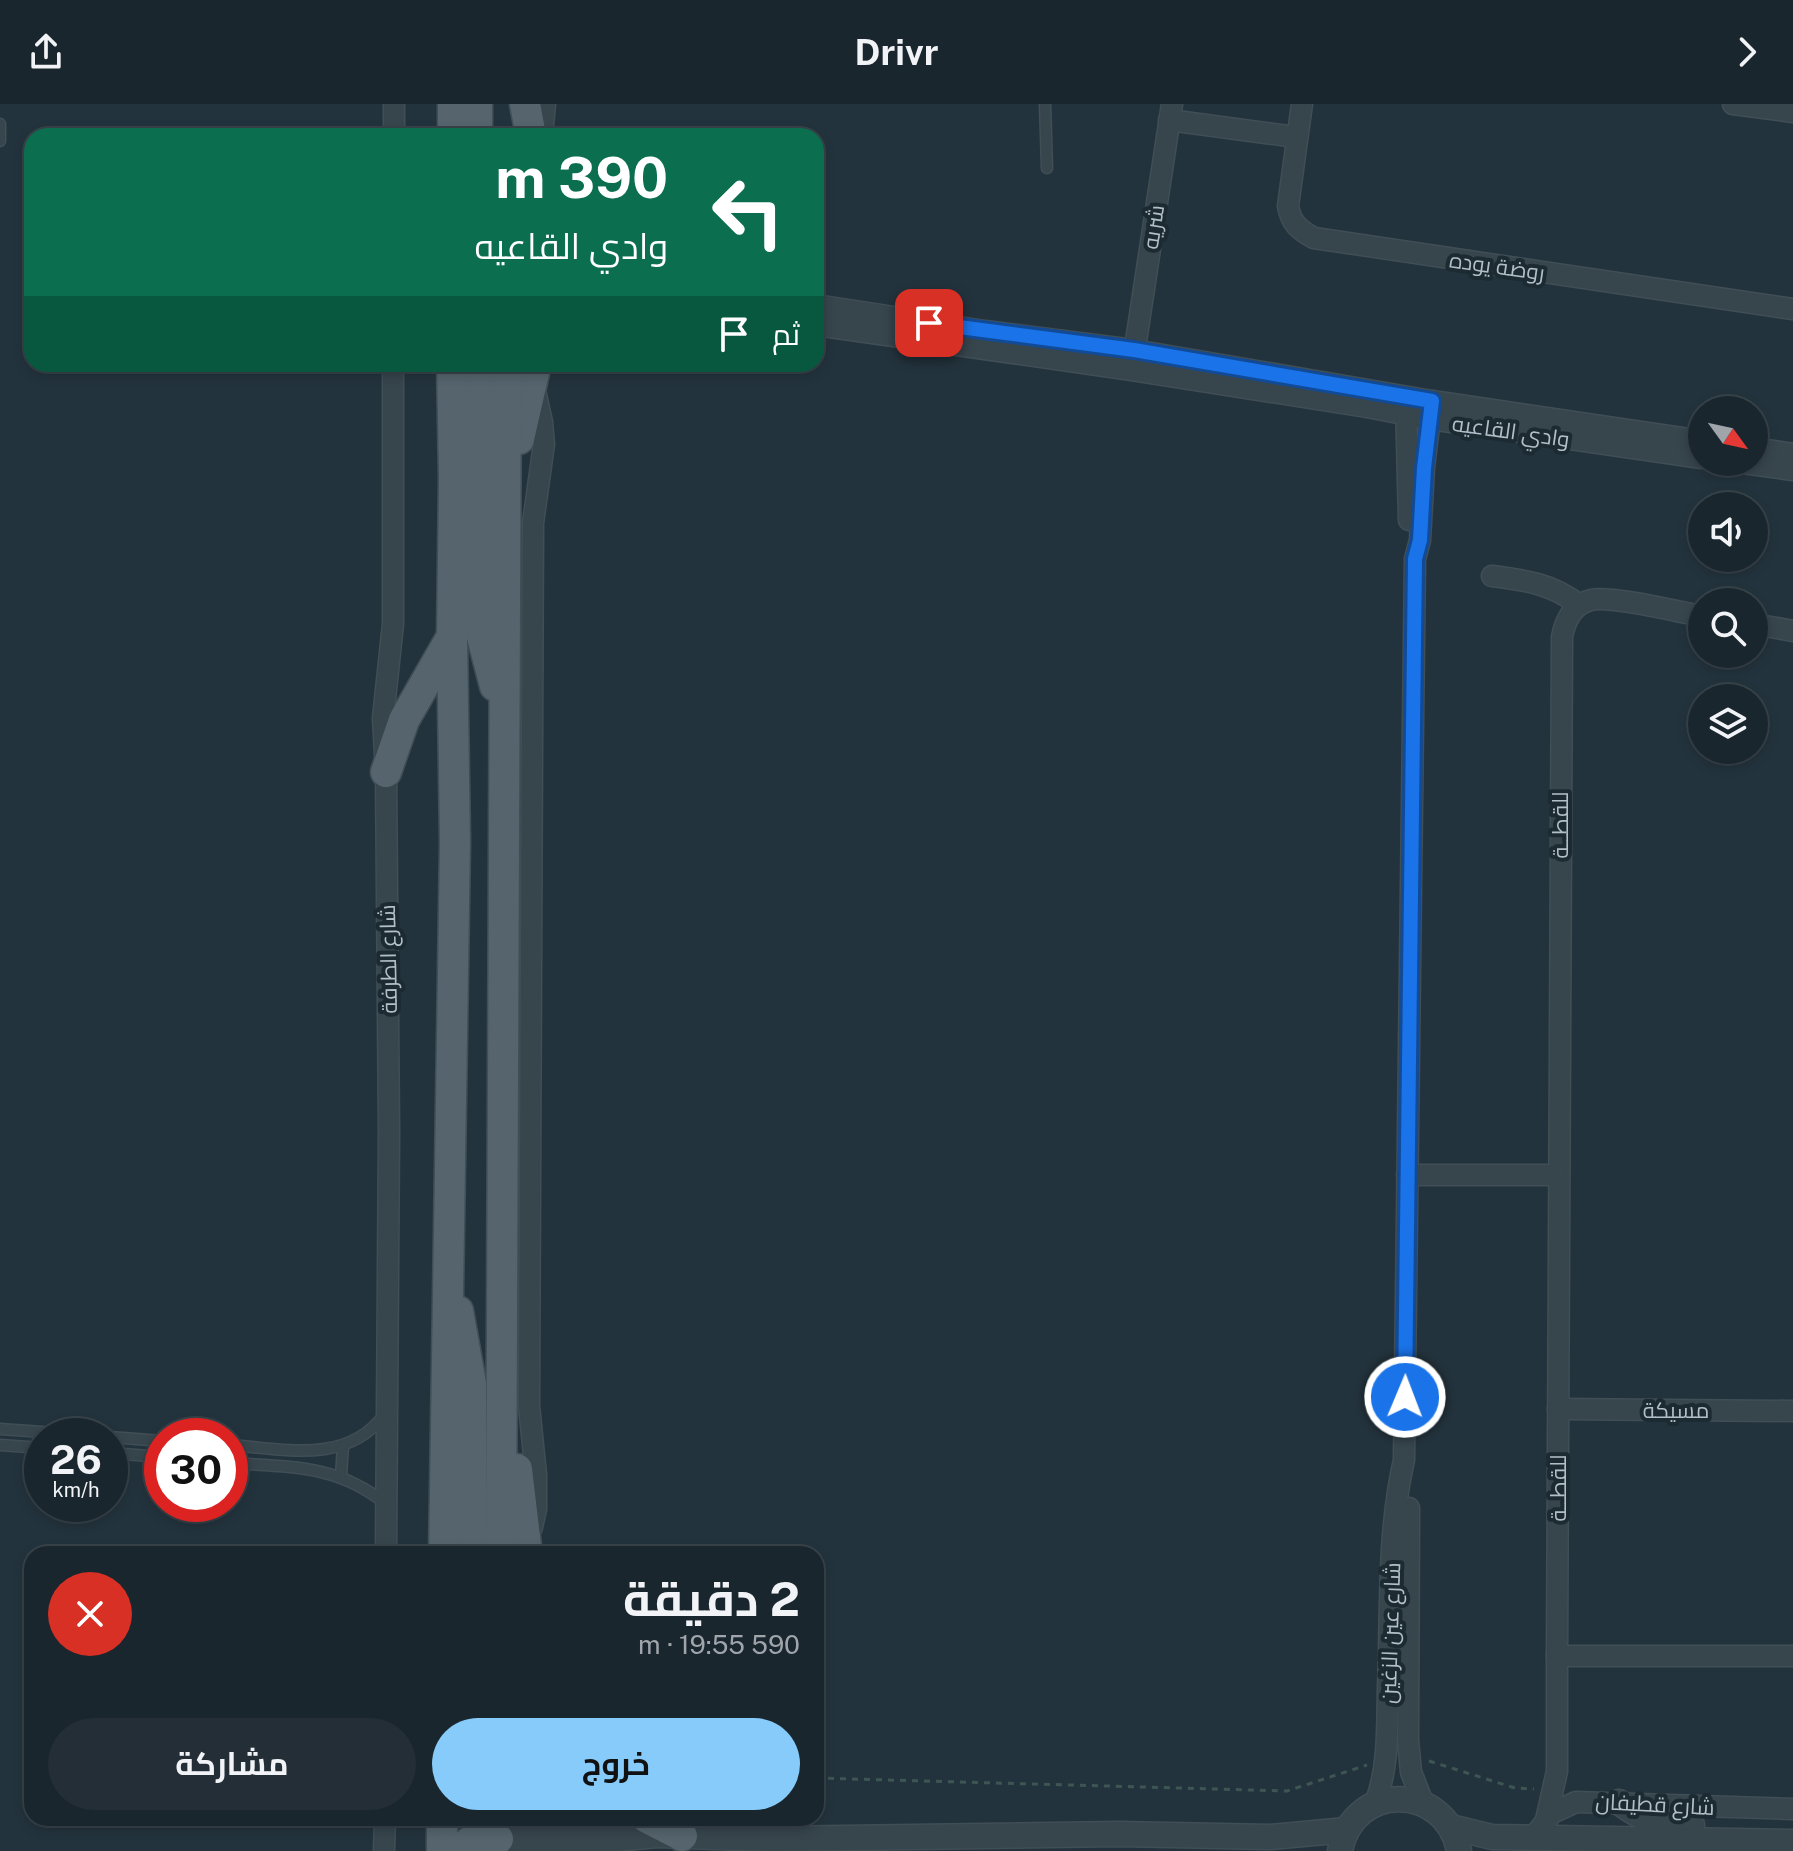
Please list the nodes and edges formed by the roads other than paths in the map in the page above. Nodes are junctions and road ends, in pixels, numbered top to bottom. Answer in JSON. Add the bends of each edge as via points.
{"nodes":[{"id":1,"x":394,"y":104,"type":"edge"},
{"id":2,"x":453,"y":104,"type":"edge"},
{"id":3,"x":477,"y":104,"type":"edge"},
{"id":4,"x":509,"y":104,"type":"edge"},
{"id":5,"x":525,"y":104,"type":"edge"},
{"id":6,"x":545,"y":104,"type":"edge"},
{"id":7,"x":1045,"y":104,"type":"edge"},
{"id":8,"x":1302,"y":104,"type":"edge"},
{"id":9,"x":1733,"y":104,"type":"edge"},
{"id":10,"x":1170,"y":112,"type":"edge"},
{"id":11,"x":1793,"y":112,"type":"edge"},
{"id":12,"x":0,"y":124,"type":"edge"},
{"id":13,"x":394,"y":128,"type":"edge"},
{"id":14,"x":453,"y":128,"type":"edge"},
{"id":15,"x":477,"y":128,"type":"edge"},
{"id":16,"x":509,"y":128,"type":"edge"},
{"id":17,"x":530,"y":128,"type":"edge"},
{"id":18,"x":543,"y":128,"type":"edge"},
{"id":19,"x":1296,"y":137,"type":"junction"},
{"id":20,"x":0,"y":141,"type":"edge"},
{"id":21,"x":1047,"y":168,"type":"dead end"},
{"id":22,"x":824,"y":306,"type":"edge"},
{"id":23,"x":1793,"y":309,"type":"edge"},
{"id":24,"x":824,"y":326,"type":"edge"},
{"id":25,"x":1133,"y":360,"type":"junction"},
{"id":26,"x":393,"y":372,"type":"edge"},
{"id":27,"x":452,"y":372,"type":"edge"},
{"id":28,"x":481,"y":372,"type":"edge"},
{"id":29,"x":524,"y":372,"type":"edge"},
{"id":30,"x":525,"y":372,"type":"edge"},
{"id":31,"x":1406,"y":406,"type":"junction"},
{"id":32,"x":1431,"y":410,"type":"junction"},
{"id":33,"x":1688,"y":439,"type":"edge"},
{"id":34,"x":1768,"y":450,"type":"edge"},
{"id":35,"x":1793,"y":454,"type":"edge"},
{"id":36,"x":1688,"y":456,"type":"edge"},
{"id":37,"x":1768,"y":467,"type":"edge"},
{"id":38,"x":1793,"y":470,"type":"edge"},
{"id":39,"x":1415,"y":559,"type":"junction"},
{"id":40,"x":1492,"y":576,"type":"dead end"},
{"id":41,"x":1579,"y":605,"type":"junction"},
{"id":42,"x":1688,"y":614,"type":"edge"},
{"id":43,"x":1768,"y":627,"type":"edge"},
{"id":44,"x":1793,"y":631,"type":"edge"},
{"id":45,"x":452,"y":636,"type":"junction"},
{"id":46,"x":504,"y":718,"type":"junction"},
{"id":47,"x":386,"y":772,"type":"junction"},
{"id":48,"x":1407,"y":1175,"type":"junction"},
{"id":49,"x":1558,"y":1175,"type":"junction"},
{"id":50,"x":447,"y":1274,"type":"junction"},
{"id":51,"x":1558,"y":1409,"type":"junction"},
{"id":52,"x":388,"y":1410,"type":"junction"},
{"id":53,"x":1793,"y":1411,"type":"edge"},
{"id":54,"x":0,"y":1429,"type":"edge"},
{"id":55,"x":24,"y":1431,"type":"edge"},
{"id":56,"x":0,"y":1445,"type":"edge"},
{"id":57,"x":248,"y":1446,"type":"edge"},
{"id":58,"x":343,"y":1446,"type":"junction"},
{"id":59,"x":24,"y":1447,"type":"edge"},
{"id":60,"x":1404,"y":1460,"type":"junction"},
{"id":61,"x":248,"y":1464,"type":"edge"},
{"id":62,"x":341,"y":1476,"type":"junction"},
{"id":63,"x":386,"y":1504,"type":"junction"},
{"id":64,"x":386,"y":1546,"type":"edge"},
{"id":65,"x":444,"y":1546,"type":"edge"},
{"id":66,"x":472,"y":1546,"type":"edge"},
{"id":67,"x":518,"y":1546,"type":"edge"},
{"id":68,"x":520,"y":1546,"type":"edge"},
{"id":69,"x":1557,"y":1656,"type":"junction"},
{"id":70,"x":1793,"y":1656,"type":"edge"},
{"id":71,"x":1557,"y":1771,"type":"junction"},
{"id":72,"x":1619,"y":1802,"type":"junction"},
{"id":73,"x":1423,"y":1803,"type":"junction"},
{"id":74,"x":1573,"y":1803,"type":"junction"},
{"id":75,"x":1375,"y":1804,"type":"junction"},
{"id":76,"x":1793,"y":1809,"type":"edge"},
{"id":77,"x":385,"y":1826,"type":"edge"},
{"id":78,"x":442,"y":1826,"type":"edge"},
{"id":79,"x":663,"y":1826,"type":"edge"},
{"id":80,"x":1451,"y":1827,"type":"junction"},
{"id":81,"x":1539,"y":1829,"type":"junction"},
{"id":82,"x":682,"y":1836,"type":"junction"},
{"id":83,"x":481,"y":1838,"type":"edge"},
{"id":84,"x":1344,"y":1841,"type":"edge"},
{"id":85,"x":1766,"y":1842,"type":"junction"},
{"id":86,"x":1793,"y":1842,"type":"edge"},
{"id":87,"x":384,"y":1851,"type":"edge"},
{"id":88,"x":442,"y":1851,"type":"edge"},
{"id":89,"x":1459,"y":1851,"type":"edge"}],
"edges":[{"from":1,"to":13,"type":"street"},
{"from":2,"to":14,"type":"main road"},
{"from":3,"to":15,"type":"main road"},
{"from":4,"to":16,"type":"main road"},
{"from":5,"to":17,"type":"main road"},
{"from":6,"to":18,"type":"street"},
{"from":7,"to":21,"type":"lane"},
{"from":8,"to":19,"type":"street","name":"روضة يوده"},
{"from":9,"to":11,"type":"street"},
{"from":10,"to":19,"type":"street"},
{"from":10,"to":25,"type":"street","name":"شريه"},
{"from":12,"to":20,"type":"lane"},
{"from":19,"to":23,"type":"street","name":"روضة يوده","via":[[1288,206],[1290,217],[1314,238]]},
{"from":22,"to":25,"type":"street","name":"وادي القاعيه"},
{"from":24,"to":25,"type":"street","name":"وادي القاعيه"},
{"from":25,"to":31,"type":"street","name":"وادي القاعيه"},
{"from":26,"to":47,"type":"street","name":"شارع الطرفة","via":[[393,624],[383,718]]},
{"from":27,"to":45,"type":"main road"},
{"from":28,"to":46,"type":"main road","via":[[479,614]]},
{"from":29,"to":46,"type":"main road","via":[[506,524]]},
{"from":30,"to":68,"type":"street","via":[[540,411],[544,444],[533,523],[529,1406],[536,1509]]},
{"from":31,"to":32,"type":"street","name":"وادي القاعيه"},
{"from":31,"to":39,"type":"street","name":"شارع عين الزغين"},
{"from":32,"to":33,"type":"street","name":"وادي القاعيه"},
{"from":32,"to":36,"type":"street","name":"وادي القاعيه"},
{"from":32,"to":39,"type":"street","name":"شارع عين الزغين"},
{"from":34,"to":35,"type":"street"},
{"from":37,"to":38,"type":"street"},
{"from":39,"to":48,"type":"street","name":"شارع عين الزغين"},
{"from":40,"to":41,"type":"street","via":[[1542,584]]},
{"from":41,"to":42,"type":"street","via":[[1599,599]]},
{"from":41,"to":49,"type":"street","name":"للقطــة","via":[[1565,624],[1561,653]]},
{"from":43,"to":44,"type":"street"},
{"from":45,"to":47,"type":"main road","via":[[404,720]]},
{"from":45,"to":50,"type":"main road","via":[[455,842]]},
{"from":46,"to":67,"type":"main road","via":[[502,1388],[521,1491]]},
{"from":47,"to":52,"type":"street","name":"شارع الطرفة"},
{"from":48,"to":49,"type":"street"},
{"from":48,"to":60,"type":"street","name":"شارع عين الزغين"},
{"from":49,"to":51,"type":"street","name":"للقطــة"},
{"from":50,"to":65,"type":"main road"},
{"from":50,"to":66,"type":"main road","via":[[463,1325],[471,1384]]},
{"from":51,"to":53,"type":"street","name":"مسيكة"},
{"from":51,"to":69,"type":"street","name":"للقطــة"},
{"from":52,"to":58,"type":"lane","via":[[369,1432]]},
{"from":52,"to":63,"type":"street","name":"شارع الطرفة"},
{"from":54,"to":55,"type":"lane"},
{"from":56,"to":59,"type":"lane"},
{"from":57,"to":58,"type":"lane","via":[[314,1451]]},
{"from":58,"to":62,"type":"lane"},
{"from":60,"to":73,"type":"street","name":"شارع عين الزغين","via":[[1409,1489],[1408,1740],[1411,1772]]},
{"from":60,"to":75,"type":"street","name":"شارع عين الزغين","via":[[1392,1577],[1386,1759]]},
{"from":61,"to":62,"type":"lane"},
{"from":62,"to":63,"type":"lane"},
{"from":63,"to":64,"type":"street","name":"شارع الطرفة"},
{"from":69,"to":70,"type":"street"},
{"from":69,"to":71,"type":"street","name":"للقطــة"},
{"from":71,"to":74,"type":"street","name":"للقطــة"},
{"from":71,"to":81,"type":"street","name":"للقطــة"},
{"from":72,"to":74,"type":"street","name":"شارع قطيفان"},
{"from":72,"to":76,"type":"street","name":"شارع قطيفان"},
{"from":72,"to":85,"type":"street","via":[[1653,1822],[1733,1825]]},
{"from":73,"to":75,"type":"street","via":[[1399,1799]]},
{"from":73,"to":80,"type":"street"},
{"from":74,"to":81,"type":"street","name":"شارع قطيفان","via":[[1559,1808]]},
{"from":75,"to":84,"type":"street"},
{"from":77,"to":87,"type":"street"},
{"from":78,"to":88,"type":"main road"},
{"from":79,"to":82,"type":"main road"},
{"from":80,"to":81,"type":"street","name":"شارع قطيفان","via":[[1492,1837]]},
{"from":80,"to":89,"type":"street"},
{"from":81,"to":85,"type":"street","name":"شارع قطيفان"},
{"from":82,"to":83,"type":"street"},
{"from":82,"to":84,"type":"street","via":[[1091,1834]]},
{"from":85,"to":86,"type":"street","name":"شارع قطيفان"}]}
